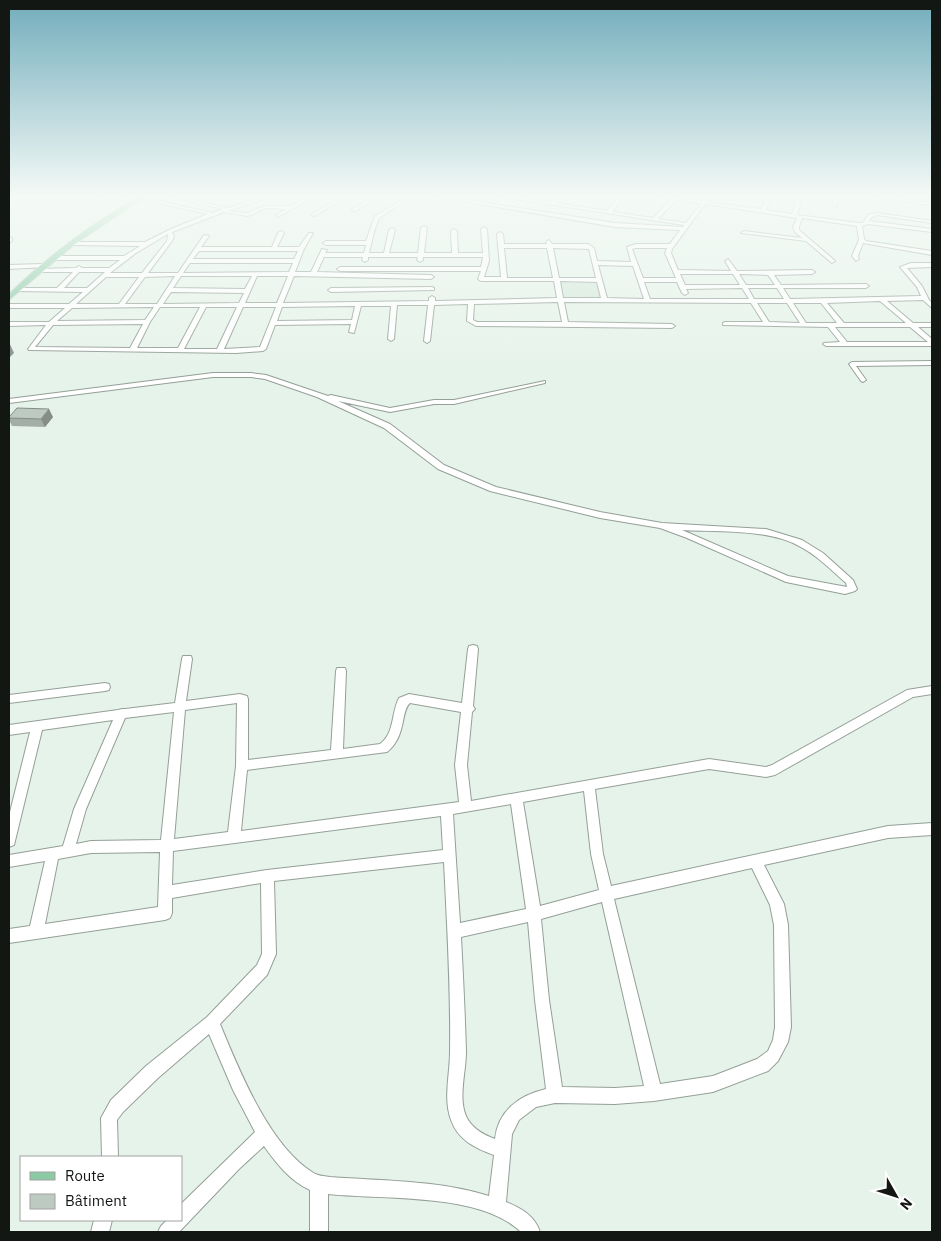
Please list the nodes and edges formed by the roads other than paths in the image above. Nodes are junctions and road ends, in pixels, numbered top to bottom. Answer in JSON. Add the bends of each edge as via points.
{"nodes":[{"id":1,"x":54,"y":254,"type":"edge"},
{"id":2,"x":58,"y":254,"type":"edge"},
{"id":3,"x":93,"y":254,"type":"edge"},
{"id":4,"x":131,"y":254,"type":"edge"},
{"id":5,"x":159,"y":254,"type":"edge"},
{"id":6,"x":193,"y":254,"type":"edge"},
{"id":7,"x":299,"y":254,"type":"edge"},
{"id":8,"x":502,"y":254,"type":"edge"},
{"id":9,"x":551,"y":254,"type":"edge"},
{"id":10,"x":593,"y":254,"type":"edge"},
{"id":11,"x":631,"y":254,"type":"edge"},
{"id":12,"x":668,"y":254,"type":"edge"},
{"id":13,"x":824,"y":254,"type":"edge"},
{"id":14,"x":856,"y":254,"type":"edge"},
{"id":15,"x":322,"y":255,"type":"joint"},
{"id":16,"x":386,"y":255,"type":"joint"},
{"id":17,"x":420,"y":255,"type":"junction"},
{"id":18,"x":455,"y":255,"type":"joint"},
{"id":19,"x":485,"y":255,"type":"joint"},
{"id":20,"x":365,"y":256,"type":"junction"},
{"id":21,"x":53,"y":258,"type":"junction"},
{"id":22,"x":89,"y":258,"type":"junction"},
{"id":23,"x":125,"y":258,"type":"junction"},
{"id":24,"x":856,"y":259,"type":"dead end"},
{"id":25,"x":188,"y":261,"type":"junction"},
{"id":26,"x":297,"y":261,"type":"junction"},
{"id":27,"x":728,"y":261,"type":"dead end"},
{"id":28,"x":832,"y":261,"type":"dead end"},
{"id":29,"x":595,"y":263,"type":"junction"},
{"id":30,"x":635,"y":264,"type":"junction"},
{"id":31,"x":932,"y":265,"type":"edge"},
{"id":32,"x":9,"y":267,"type":"edge"},
{"id":33,"x":39,"y":268,"type":"junction"},
{"id":34,"x":363,"y":269,"type":"junction"},
{"id":35,"x":373,"y":269,"type":"junction"},
{"id":36,"x":420,"y":269,"type":"junction"},
{"id":37,"x":430,"y":269,"type":"junction"},
{"id":38,"x":484,"y":269,"type":"junction"},
{"id":39,"x":77,"y":271,"type":"junction"},
{"id":40,"x":314,"y":272,"type":"junction"},
{"id":41,"x":677,"y":272,"type":"junction"},
{"id":42,"x":812,"y":272,"type":"dead end"},
{"id":43,"x":108,"y":273,"type":"junction"},
{"id":44,"x":734,"y":273,"type":"junction"},
{"id":45,"x":143,"y":274,"type":"junction"},
{"id":46,"x":770,"y":274,"type":"junction"},
{"id":47,"x":179,"y":275,"type":"junction"},
{"id":48,"x":219,"y":275,"type":"junction"},
{"id":49,"x":255,"y":275,"type":"junction"},
{"id":50,"x":293,"y":275,"type":"junction"},
{"id":51,"x":372,"y":276,"type":"junction"},
{"id":52,"x":430,"y":277,"type":"junction"},
{"id":53,"x":504,"y":280,"type":"junction"},
{"id":54,"x":556,"y":280,"type":"junction"},
{"id":55,"x":600,"y":280,"type":"junction"},
{"id":56,"x":641,"y":280,"type":"junction"},
{"id":57,"x":680,"y":280,"type":"junction"},
{"id":58,"x":866,"y":286,"type":"dead end"},
{"id":59,"x":683,"y":287,"type":"junction"},
{"id":60,"x":744,"y":288,"type":"junction"},
{"id":61,"x":779,"y":288,"type":"junction"},
{"id":62,"x":9,"y":290,"type":"edge"},
{"id":63,"x":17,"y":290,"type":"junction"},
{"id":64,"x":60,"y":290,"type":"junction"},
{"id":65,"x":88,"y":290,"type":"junction"},
{"id":66,"x":169,"y":290,"type":"junction"},
{"id":67,"x":210,"y":290,"type":"junction"},
{"id":68,"x":248,"y":290,"type":"junction"},
{"id":69,"x":331,"y":290,"type":"dead end"},
{"id":70,"x":367,"y":290,"type":"junction"},
{"id":71,"x":432,"y":290,"type":"junction"},
{"id":72,"x":9,"y":298,"type":"edge"},
{"id":73,"x":924,"y":298,"type":"junction"},
{"id":74,"x":561,"y":300,"type":"junction"},
{"id":75,"x":751,"y":300,"type":"junction"},
{"id":76,"x":787,"y":300,"type":"junction"},
{"id":77,"x":882,"y":300,"type":"junction"},
{"id":78,"x":605,"y":301,"type":"junction"},
{"id":79,"x":648,"y":301,"type":"junction"},
{"id":80,"x":689,"y":301,"type":"junction"},
{"id":81,"x":823,"y":301,"type":"junction"},
{"id":82,"x":471,"y":302,"type":"junction"},
{"id":83,"x":433,"y":303,"type":"junction"},
{"id":84,"x":394,"y":304,"type":"junction"},
{"id":85,"x":204,"y":305,"type":"junction"},
{"id":86,"x":241,"y":305,"type":"junction"},
{"id":87,"x":281,"y":305,"type":"junction"},
{"id":88,"x":358,"y":305,"type":"junction"},
{"id":89,"x":9,"y":306,"type":"edge"},
{"id":90,"x":70,"y":306,"type":"junction"},
{"id":91,"x":120,"y":306,"type":"junction"},
{"id":92,"x":158,"y":306,"type":"junction"},
{"id":93,"x":932,"y":306,"type":"edge"},
{"id":94,"x":147,"y":322,"type":"junction"},
{"id":95,"x":274,"y":322,"type":"junction"},
{"id":96,"x":354,"y":322,"type":"junction"},
{"id":97,"x":9,"y":324,"type":"edge"},
{"id":98,"x":52,"y":324,"type":"junction"},
{"id":99,"x":565,"y":324,"type":"junction"},
{"id":100,"x":725,"y":324,"type":"dead end"},
{"id":101,"x":767,"y":324,"type":"junction"},
{"id":102,"x":804,"y":324,"type":"junction"},
{"id":103,"x":830,"y":325,"type":"junction"},
{"id":104,"x":842,"y":325,"type":"junction"},
{"id":105,"x":912,"y":325,"type":"junction"},
{"id":106,"x":932,"y":325,"type":"edge"},
{"id":107,"x":672,"y":326,"type":"dead end"},
{"id":108,"x":352,"y":332,"type":"dead end"},
{"id":109,"x":391,"y":339,"type":"dead end"},
{"id":110,"x":427,"y":341,"type":"dead end"},
{"id":111,"x":932,"y":343,"type":"edge"},
{"id":112,"x":826,"y":344,"type":"dead end"},
{"id":113,"x":845,"y":344,"type":"junction"},
{"id":114,"x":133,"y":349,"type":"junction"},
{"id":115,"x":180,"y":350,"type":"junction"},
{"id":116,"x":220,"y":350,"type":"junction"},
{"id":117,"x":932,"y":363,"type":"edge"},
{"id":118,"x":863,"y":380,"type":"dead end"},
{"id":119,"x":543,"y":382,"type":"dead end"},
{"id":120,"x":320,"y":395,"type":"junction"},
{"id":121,"x":9,"y":401,"type":"edge"},
{"id":122,"x":662,"y":526,"type":"junction"},
{"id":123,"x":473,"y":649,"type":"dead end"},
{"id":124,"x":187,"y":658,"type":"dead end"},
{"id":125,"x":340,"y":671,"type":"dead end"},
{"id":126,"x":105,"y":687,"type":"dead end"},
{"id":127,"x":932,"y":690,"type":"edge"},
{"id":128,"x":9,"y":698,"type":"edge"},
{"id":129,"x":180,"y":706,"type":"junction"},
{"id":130,"x":469,"y":709,"type":"junction"},
{"id":131,"x":122,"y":713,"type":"junction"},
{"id":132,"x":38,"y":726,"type":"junction"},
{"id":133,"x":9,"y":730,"type":"edge"},
{"id":134,"x":336,"y":754,"type":"junction"},
{"id":135,"x":242,"y":766,"type":"junction"},
{"id":136,"x":589,"y":786,"type":"junction"},
{"id":137,"x":15,"y":790,"type":"edge"},
{"id":138,"x":516,"y":799,"type":"junction"},
{"id":139,"x":466,"y":808,"type":"junction"},
{"id":140,"x":447,"y":810,"type":"junction"},
{"id":141,"x":932,"y":828,"type":"edge"},
{"id":142,"x":234,"y":837,"type":"junction"},
{"id":143,"x":9,"y":841,"type":"edge"},
{"id":144,"x":167,"y":846,"type":"junction"},
{"id":145,"x":68,"y":850,"type":"junction"},
{"id":146,"x":53,"y":853,"type":"junction"},
{"id":147,"x":450,"y":855,"type":"junction"},
{"id":148,"x":9,"y":861,"type":"edge"},
{"id":149,"x":755,"y":861,"type":"junction"},
{"id":150,"x":267,"y":876,"type":"junction"},
{"id":151,"x":166,"y":893,"type":"junction"},
{"id":152,"x":606,"y":894,"type":"junction"},
{"id":153,"x":534,"y":914,"type":"junction"},
{"id":154,"x":36,"y":932,"type":"junction"},
{"id":155,"x":453,"y":932,"type":"junction"},
{"id":156,"x":9,"y":936,"type":"edge"},
{"id":157,"x":212,"y":1022,"type":"junction"},
{"id":158,"x":654,"y":1093,"type":"junction"},
{"id":159,"x":555,"y":1095,"type":"junction"},
{"id":160,"x":265,"y":1133,"type":"junction"},
{"id":161,"x":501,"y":1150,"type":"junction"},
{"id":162,"x":110,"y":1156,"type":"edge"},
{"id":163,"x":319,"y":1183,"type":"junction"},
{"id":164,"x":497,"y":1207,"type":"junction"},
{"id":165,"x":182,"y":1216,"type":"edge"},
{"id":166,"x":177,"y":1221,"type":"edge"},
{"id":167,"x":168,"y":1232,"type":"edge"},
{"id":168,"x":318,"y":1232,"type":"edge"},
{"id":169,"x":531,"y":1232,"type":"edge"}],
"edges":[{"from":1,"to":33,"type":"main road"},
{"from":2,"to":21,"type":"main road"},
{"from":3,"to":22,"type":"street"},
{"from":4,"to":23,"type":"street"},
{"from":5,"to":45,"type":"street"},
{"from":6,"to":25,"type":"street"},
{"from":7,"to":26,"type":"street"},
{"from":8,"to":53,"type":"street"},
{"from":9,"to":54,"type":"street"},
{"from":10,"to":29,"type":"street"},
{"from":11,"to":30,"type":"street"},
{"from":12,"to":41,"type":"street"},
{"from":13,"to":28,"type":"street"},
{"from":14,"to":24,"type":"street"},
{"from":15,"to":20,"type":"street"},
{"from":15,"to":40,"type":"street"},
{"from":16,"to":17,"type":"street"},
{"from":16,"to":20,"type":"street"},
{"from":17,"to":18,"type":"street"},
{"from":17,"to":36,"type":"street"},
{"from":18,"to":19,"type":"street"},
{"from":19,"to":38,"type":"street"},
{"from":20,"to":34,"type":"street"},
{"from":21,"to":22,"type":"street"},
{"from":21,"to":33,"type":"main road"},
{"from":22,"to":23,"type":"street"},
{"from":22,"to":39,"type":"street"},
{"from":23,"to":43,"type":"street"},
{"from":25,"to":26,"type":"street"},
{"from":25,"to":47,"type":"street"},
{"from":26,"to":50,"type":"street"},
{"from":27,"to":44,"type":"street"},
{"from":29,"to":30,"type":"street"},
{"from":29,"to":55,"type":"street"},
{"from":30,"to":56,"type":"street"},
{"from":31,"to":73,"type":"street","via":[[903,267],[920,287]]},
{"from":32,"to":33,"type":"street"},
{"from":33,"to":39,"type":"street"},
{"from":33,"to":62,"type":"main road"},
{"from":33,"to":63,"type":"main road"},
{"from":34,"to":35,"type":"street"},
{"from":34,"to":40,"type":"street"},
{"from":35,"to":36,"type":"street"},
{"from":35,"to":51,"type":"street"},
{"from":36,"to":37,"type":"street"},
{"from":37,"to":38,"type":"street"},
{"from":37,"to":52,"type":"street"},
{"from":38,"to":53,"type":"street","via":[[481,279]]},
{"from":39,"to":43,"type":"street"},
{"from":39,"to":64,"type":"street"},
{"from":40,"to":50,"type":"street"},
{"from":40,"to":51,"type":"street"},
{"from":41,"to":44,"type":"street"},
{"from":41,"to":57,"type":"street"},
{"from":42,"to":46,"type":"street"},
{"from":43,"to":45,"type":"street"},
{"from":43,"to":65,"type":"street"},
{"from":44,"to":46,"type":"street"},
{"from":44,"to":60,"type":"street"},
{"from":45,"to":47,"type":"street"},
{"from":45,"to":91,"type":"street"},
{"from":46,"to":61,"type":"street"},
{"from":47,"to":48,"type":"street"},
{"from":47,"to":66,"type":"street"},
{"from":48,"to":49,"type":"street"},
{"from":48,"to":67,"type":"street"},
{"from":49,"to":50,"type":"street"},
{"from":49,"to":68,"type":"street"},
{"from":50,"to":87,"type":"street"},
{"from":51,"to":52,"type":"street"},
{"from":51,"to":70,"type":"street"},
{"from":52,"to":71,"type":"street"},
{"from":53,"to":54,"type":"street"},
{"from":54,"to":55,"type":"street"},
{"from":54,"to":74,"type":"street"},
{"from":55,"to":78,"type":"street"},
{"from":56,"to":57,"type":"street"},
{"from":56,"to":79,"type":"street"},
{"from":57,"to":59,"type":"street"},
{"from":58,"to":61,"type":"street"},
{"from":59,"to":60,"type":"street"},
{"from":59,"to":80,"type":"street"},
{"from":60,"to":61,"type":"street"},
{"from":60,"to":75,"type":"street"},
{"from":61,"to":76,"type":"street"},
{"from":63,"to":64,"type":"street"},
{"from":63,"to":72,"type":"main road"},
{"from":64,"to":65,"type":"street"},
{"from":65,"to":90,"type":"street"},
{"from":66,"to":67,"type":"street"},
{"from":66,"to":92,"type":"street"},
{"from":67,"to":68,"type":"street"},
{"from":68,"to":86,"type":"street"},
{"from":69,"to":70,"type":"street"},
{"from":70,"to":71,"type":"street"},
{"from":71,"to":83,"type":"street"},
{"from":73,"to":77,"type":"street"},
{"from":73,"to":93,"type":"street"},
{"from":74,"to":78,"type":"street"},
{"from":74,"to":82,"type":"street"},
{"from":74,"to":99,"type":"street"},
{"from":75,"to":76,"type":"street"},
{"from":75,"to":80,"type":"street"},
{"from":75,"to":101,"type":"street"},
{"from":76,"to":81,"type":"street"},
{"from":76,"to":102,"type":"street"},
{"from":77,"to":81,"type":"street"},
{"from":77,"to":105,"type":"street"},
{"from":78,"to":79,"type":"street"},
{"from":79,"to":80,"type":"street"},
{"from":81,"to":104,"type":"street"},
{"from":82,"to":83,"type":"street"},
{"from":82,"to":99,"type":"street","via":[[470,321],[476,324]]},
{"from":83,"to":84,"type":"street"},
{"from":83,"to":110,"type":"street"},
{"from":84,"to":88,"type":"street"},
{"from":84,"to":109,"type":"street"},
{"from":85,"to":86,"type":"street"},
{"from":85,"to":92,"type":"street"},
{"from":85,"to":115,"type":"street"},
{"from":86,"to":87,"type":"street"},
{"from":86,"to":116,"type":"street"},
{"from":87,"to":88,"type":"street"},
{"from":87,"to":95,"type":"street"},
{"from":88,"to":96,"type":"street"},
{"from":89,"to":90,"type":"street"},
{"from":90,"to":91,"type":"street"},
{"from":90,"to":98,"type":"street"},
{"from":91,"to":92,"type":"street"},
{"from":92,"to":94,"type":"street"},
{"from":94,"to":98,"type":"street"},
{"from":94,"to":114,"type":"street"},
{"from":95,"to":96,"type":"street"},
{"from":95,"to":116,"type":"street","via":[[263,349]]},
{"from":96,"to":108,"type":"street"},
{"from":97,"to":98,"type":"street"},
{"from":98,"to":114,"type":"street","via":[[31,349]]},
{"from":99,"to":107,"type":"street"},
{"from":100,"to":101,"type":"street"},
{"from":101,"to":102,"type":"street"},
{"from":102,"to":103,"type":"street"},
{"from":103,"to":104,"type":"street"},
{"from":103,"to":113,"type":"street"},
{"from":104,"to":105,"type":"street"},
{"from":105,"to":106,"type":"street"},
{"from":105,"to":111,"type":"street"},
{"from":111,"to":113,"type":"street"},
{"from":112,"to":113,"type":"street"},
{"from":114,"to":115,"type":"street"},
{"from":115,"to":116,"type":"street"},
{"from":117,"to":118,"type":"street","via":[[852,364]]},
{"from":119,"to":120,"type":"street","via":[[454,402],[390,410]]},
{"from":120,"to":121,"type":"street","via":[[266,377],[236,374]]},
{"from":120,"to":122,"type":"street","via":[[387,426],[441,467],[461,477],[528,498]]},
{"from":122,"to":122,"type":"street","via":[[751,530],[799,542],[820,555],[850,582],[852,589],[845,591],[786,579]]},
{"from":123,"to":130,"type":"street"},
{"from":124,"to":129,"type":"street"},
{"from":125,"to":134,"type":"street"},
{"from":126,"to":128,"type":"street"},
{"from":127,"to":136,"type":"street","via":[[911,693],[775,770],[766,772],[709,764]]},
{"from":129,"to":131,"type":"street"},
{"from":129,"to":135,"type":"street","via":[[243,699]]},
{"from":129,"to":144,"type":"street"},
{"from":130,"to":134,"type":"street","via":[[409,698],[403,700],[390,745],[383,749]]},
{"from":130,"to":139,"type":"street","via":[[461,765]]},
{"from":131,"to":132,"type":"street"},
{"from":131,"to":145,"type":"street","via":[[78,817]]},
{"from":132,"to":133,"type":"street"},
{"from":132,"to":137,"type":"street"},
{"from":134,"to":135,"type":"street"},
{"from":135,"to":142,"type":"street"},
{"from":136,"to":138,"type":"street"},
{"from":136,"to":152,"type":"street","via":[[597,854]]},
{"from":137,"to":143,"type":"street"},
{"from":138,"to":139,"type":"street"},
{"from":138,"to":153,"type":"street"},
{"from":139,"to":140,"type":"street"},
{"from":140,"to":142,"type":"street"},
{"from":140,"to":147,"type":"street"},
{"from":141,"to":149,"type":"street","via":[[888,832]]},
{"from":142,"to":144,"type":"street"},
{"from":144,"to":145,"type":"street"},
{"from":144,"to":151,"type":"street"},
{"from":145,"to":146,"type":"street"},
{"from":146,"to":148,"type":"street"},
{"from":146,"to":154,"type":"street"},
{"from":147,"to":150,"type":"street"},
{"from":147,"to":155,"type":"street"},
{"from":149,"to":152,"type":"street"},
{"from":149,"to":158,"type":"street","via":[[777,904],[781,925],[783,1027],[780,1042],[773,1056],[754,1068],[713,1084]]},
{"from":150,"to":151,"type":"street"},
{"from":150,"to":157,"type":"street","via":[[267,962]]},
{"from":151,"to":154,"type":"street","via":[[166,911],[162,915]]},
{"from":152,"to":153,"type":"street"},
{"from":152,"to":158,"type":"street"},
{"from":153,"to":155,"type":"street"},
{"from":153,"to":159,"type":"street"},
{"from":154,"to":156,"type":"street"},
{"from":155,"to":161,"type":"street","via":[[458,1118],[471,1136]]},
{"from":157,"to":160,"type":"street","via":[[229,1064]]},
{"from":157,"to":162,"type":"street","via":[[117,1106],[110,1118]]},
{"from":158,"to":159,"type":"street"},
{"from":159,"to":161,"type":"street","via":[[533,1100],[513,1114],[504,1133]]},
{"from":160,"to":163,"type":"street","via":[[294,1169],[306,1179]]},
{"from":160,"to":165,"type":"street"},
{"from":161,"to":164,"type":"street"},
{"from":163,"to":164,"type":"street","via":[[412,1191]]},
{"from":163,"to":168,"type":"street"},
{"from":164,"to":169,"type":"street","via":[[515,1215]]},
{"from":166,"to":167,"type":"street"}]}
